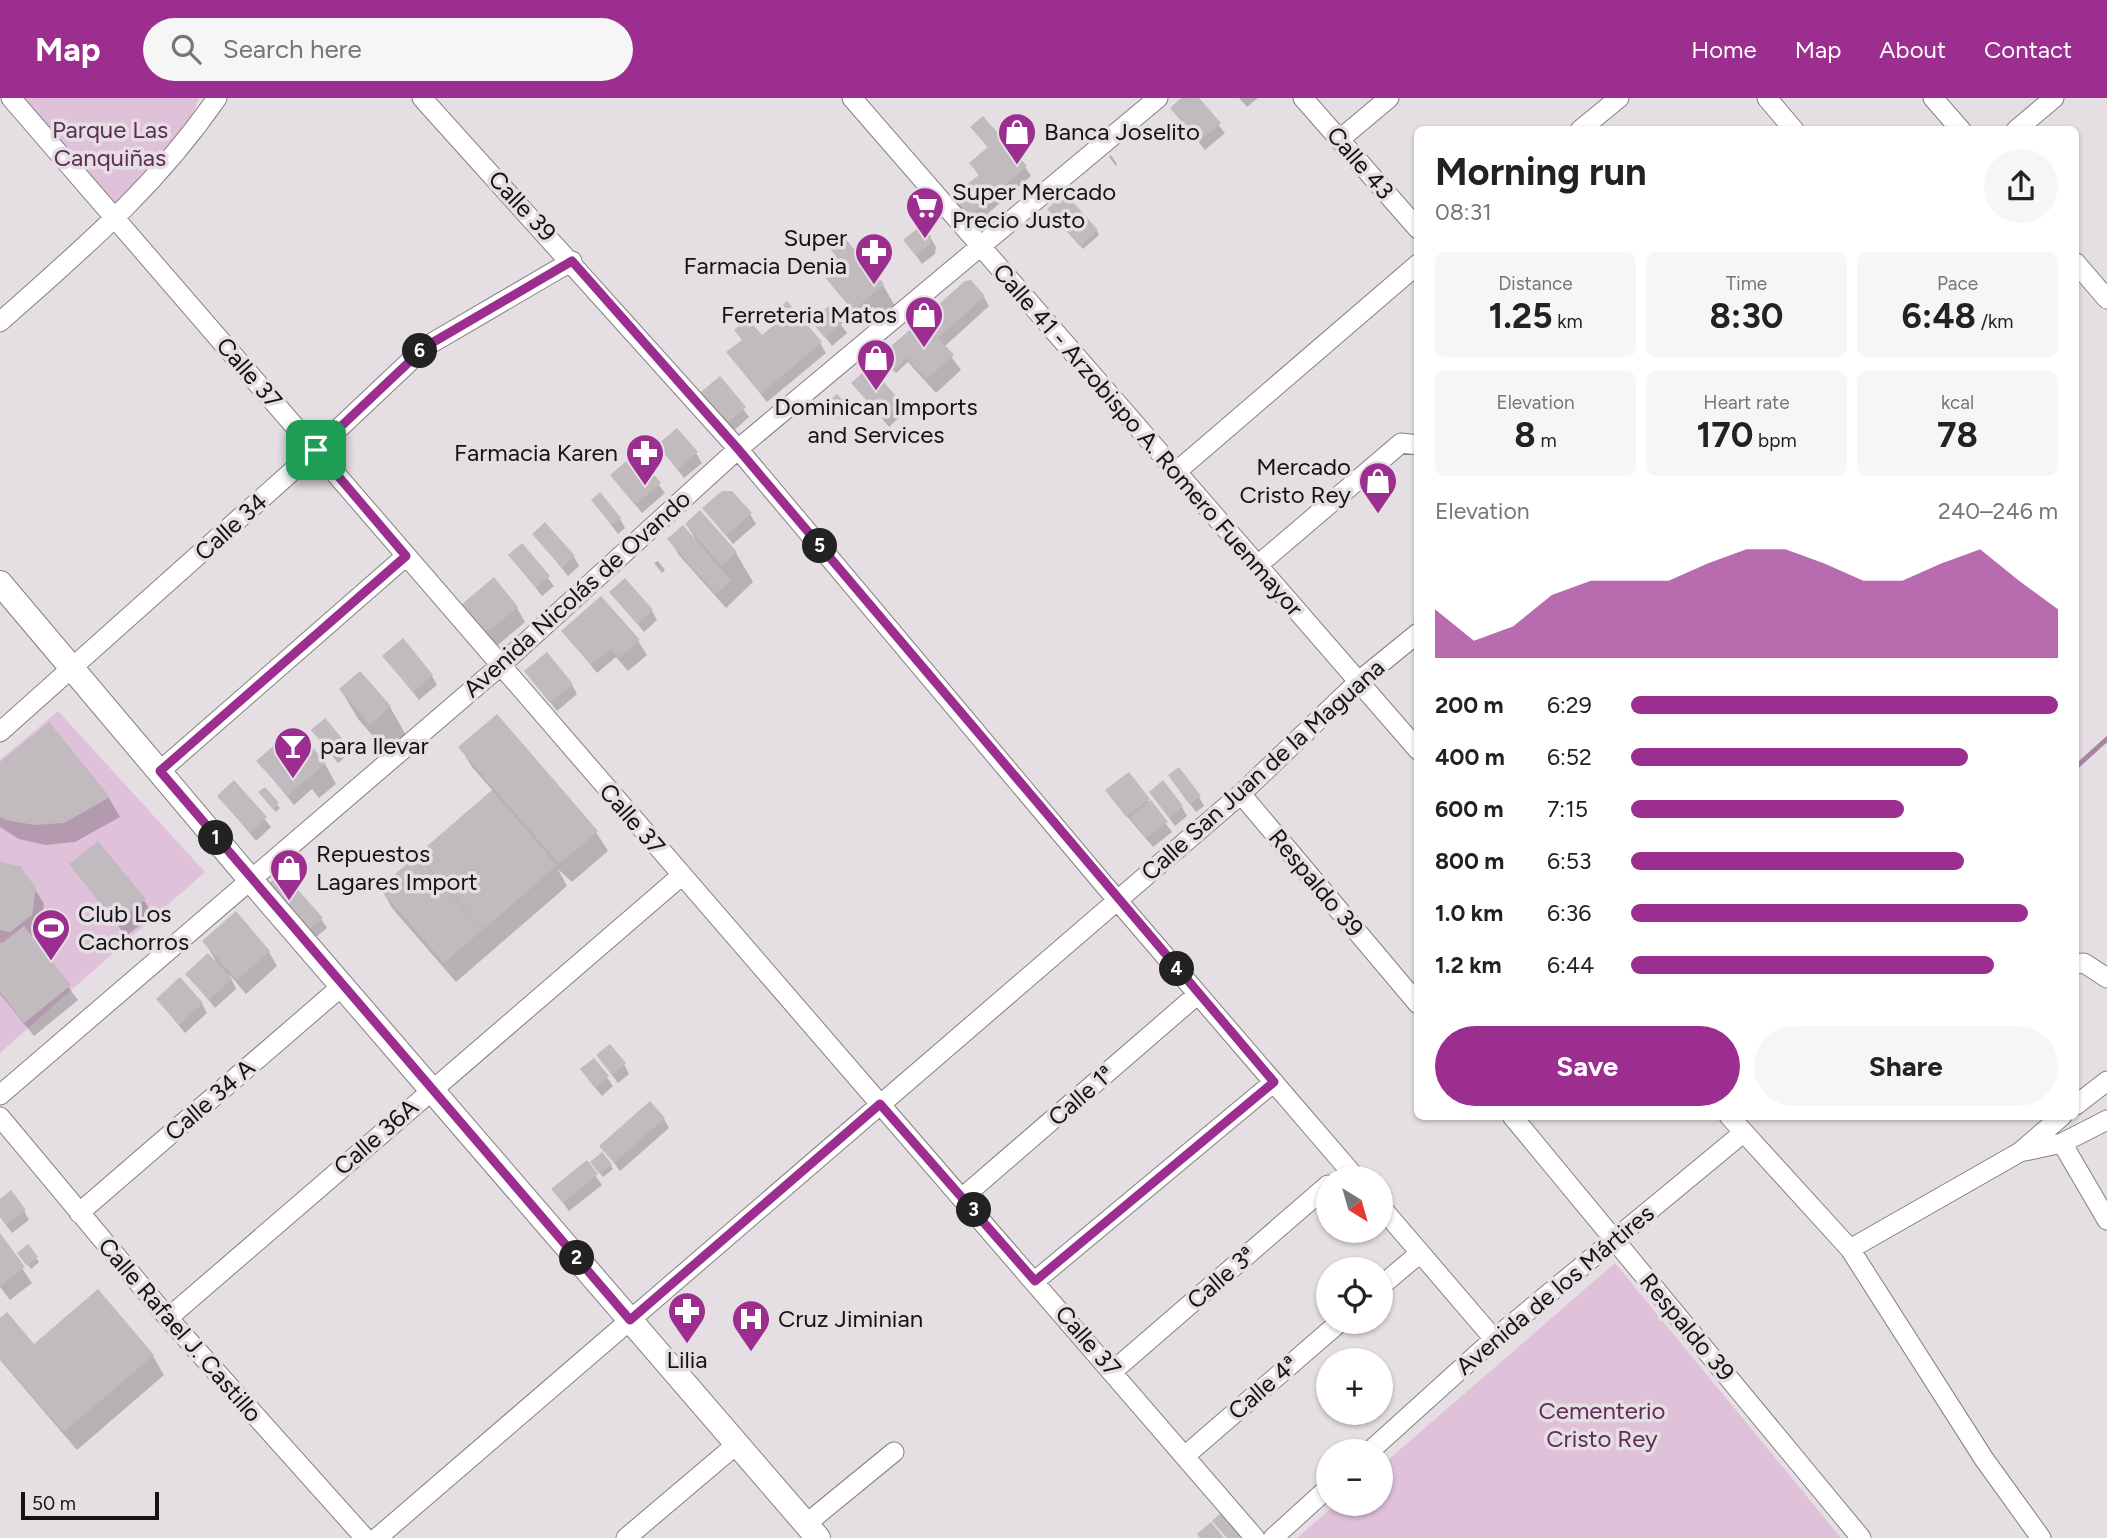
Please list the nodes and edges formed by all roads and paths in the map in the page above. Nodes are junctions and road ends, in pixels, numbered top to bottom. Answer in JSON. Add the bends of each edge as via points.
{"nodes":[{"id":1,"x":11,"y":98,"type":"edge"},
{"id":2,"x":217,"y":98,"type":"edge"},
{"id":3,"x":422,"y":98,"type":"edge"},
{"id":4,"x":852,"y":98,"type":"edge"},
{"id":5,"x":1158,"y":98,"type":"edge"},
{"id":6,"x":1303,"y":98,"type":"edge"},
{"id":7,"x":1389,"y":98,"type":"edge"},
{"id":8,"x":1619,"y":98,"type":"edge"},
{"id":9,"x":1767,"y":98,"type":"edge"},
{"id":10,"x":1933,"y":98,"type":"edge"},
{"id":11,"x":2054,"y":98,"type":"edge"},
{"id":12,"x":1585,"y":126,"type":"edge"},
{"id":13,"x":1791,"y":126,"type":"edge"},
{"id":14,"x":1958,"y":126,"type":"edge"},
{"id":15,"x":2021,"y":126,"type":"edge"},
{"id":16,"x":1339,"y":140,"type":"junction"},
{"id":17,"x":116,"y":219,"type":"junction"},
{"id":18,"x":1414,"y":224,"type":"edge"},
{"id":19,"x":981,"y":248,"type":"junction"},
{"id":20,"x":572,"y":261,"type":"junction"},
{"id":21,"x":2079,"y":266,"type":"edge"},
{"id":22,"x":1414,"y":267,"type":"edge"},
{"id":23,"x":2107,"y":299,"type":"edge"},
{"id":24,"x":0,"y":322,"type":"edge"},
{"id":25,"x":1409,"y":444,"type":"edge"},
{"id":26,"x":738,"y":449,"type":"junction"},
{"id":27,"x":316,"y":450,"type":"junction"},
{"id":28,"x":1176,"y":472,"type":"junction"},
{"id":29,"x":406,"y":556,"type":"junction"},
{"id":30,"x":1258,"y":565,"type":"junction"},
{"id":31,"x":0,"y":583,"type":"edge"},
{"id":32,"x":1414,"y":636,"type":"edge"},
{"id":33,"x":500,"y":666,"type":"junction"},
{"id":34,"x":74,"y":668,"type":"junction"},
{"id":35,"x":1359,"y":681,"type":"junction"},
{"id":36,"x":0,"y":732,"type":"edge"},
{"id":37,"x":1414,"y":745,"type":"edge"},
{"id":38,"x":160,"y":771,"type":"junction"},
{"id":39,"x":1241,"y":794,"type":"junction"},
{"id":40,"x":681,"y":876,"type":"junction"},
{"id":41,"x":249,"y":878,"type":"junction"},
{"id":42,"x":1117,"y":900,"type":"junction"},
{"id":43,"x":2079,"y":964,"type":"edge"},
{"id":44,"x":2107,"y":978,"type":"edge"},
{"id":45,"x":342,"y":986,"type":"junction"},
{"id":46,"x":1198,"y":994,"type":"junction"},
{"id":47,"x":1414,"y":999,"type":"edge"},
{"id":48,"x":2107,"y":1081,"type":"edge"},
{"id":49,"x":1274,"y":1082,"type":"junction"},
{"id":50,"x":431,"y":1089,"type":"junction"},
{"id":51,"x":0,"y":1095,"type":"edge"},
{"id":52,"x":2079,"y":1103,"type":"edge"},
{"id":53,"x":880,"y":1104,"type":"junction"},
{"id":54,"x":0,"y":1117,"type":"edge"},
{"id":55,"x":1515,"y":1120,"type":"edge"},
{"id":56,"x":1732,"y":1120,"type":"edge"},
{"id":57,"x":2057,"y":1120,"type":"edge"},
{"id":58,"x":2107,"y":1120,"type":"edge"},
{"id":59,"x":1743,"y":1133,"type":"junction"},
{"id":60,"x":2062,"y":1143,"type":"junction"},
{"id":61,"x":2020,"y":1152,"type":"junction"},
{"id":62,"x":1341,"y":1166,"type":"edge"},
{"id":63,"x":1316,"y":1195,"type":"edge"},
{"id":64,"x":963,"y":1198,"type":"junction"},
{"id":65,"x":79,"y":1213,"type":"junction"},
{"id":66,"x":2107,"y":1220,"type":"edge"},
{"id":67,"x":1393,"y":1221,"type":"edge"},
{"id":68,"x":1615,"y":1239,"type":"junction"},
{"id":69,"x":1850,"y":1249,"type":"junction"},
{"id":70,"x":1420,"y":1253,"type":"junction"},
{"id":71,"x":1393,"y":1276,"type":"edge"},
{"id":72,"x":1035,"y":1281,"type":"junction"},
{"id":73,"x":168,"y":1318,"type":"junction"},
{"id":74,"x":630,"y":1320,"type":"junction"},
{"id":75,"x":1325,"y":1334,"type":"edge"},
{"id":76,"x":1494,"y":1339,"type":"junction"},
{"id":77,"x":1113,"y":1371,"type":"junction"},
{"id":78,"x":1383,"y":1439,"type":"edge"},
{"id":79,"x":737,"y":1444,"type":"junction"},
{"id":80,"x":894,"y":1452,"type":"dead end"},
{"id":81,"x":1186,"y":1455,"type":"junction"},
{"id":82,"x":1316,"y":1499,"type":"edge"},
{"id":83,"x":812,"y":1531,"type":"edge"},
{"id":84,"x":365,"y":1538,"type":"edge"},
{"id":85,"x":377,"y":1538,"type":"edge"},
{"id":86,"x":626,"y":1538,"type":"edge"},
{"id":87,"x":1255,"y":1538,"type":"edge"},
{"id":88,"x":1272,"y":1538,"type":"edge"},
{"id":89,"x":1861,"y":1538,"type":"edge"},
{"id":90,"x":2041,"y":1538,"type":"edge"}],
"edges":[{"from":1,"to":17,"type":"street","name":"Calle 37"},
{"from":2,"to":17,"type":"street","via":[[180,151]]},
{"from":3,"to":20,"type":"street","name":"Calle 39"},
{"from":4,"to":19,"type":"street","name":"Calle 41 - Arzobispo A. Romero Fuenmayor"},
{"from":5,"to":19,"type":"street","name":"Avenida Nicolás de Ovando"},
{"from":6,"to":16,"type":"street","name":"Calle 43"},
{"from":7,"to":16,"type":"street"},
{"from":8,"to":12,"type":"street"},
{"from":9,"to":13,"type":"street"},
{"from":10,"to":14,"type":"street"},
{"from":11,"to":15,"type":"street"},
{"from":16,"to":18,"type":"street","name":"Calle 43"},
{"from":17,"to":24,"type":"street"},
{"from":17,"to":27,"type":"street","name":"Calle 37"},
{"from":19,"to":26,"type":"street","name":"Avenida Nicolás de Ovando"},
{"from":19,"to":28,"type":"street","name":"Calle 41 - Arzobispo A. Romero Fuenmayor"},
{"from":20,"to":26,"type":"street","name":"Calle 39"},
{"from":20,"to":27,"type":"street","name":"Calle 34","via":[[425,347]]},
{"from":21,"to":23,"type":"street"},
{"from":22,"to":28,"type":"street"},
{"from":25,"to":30,"type":"street"},
{"from":26,"to":33,"type":"street","name":"Avenida Nicolás de Ovando"},
{"from":26,"to":42,"type":"street","name":"Calle 39"},
{"from":27,"to":29,"type":"street","name":"Calle 37"},
{"from":27,"to":34,"type":"street","name":"Calle 34"},
{"from":28,"to":30,"type":"street","name":"Calle 41 - Arzobispo A. Romero Fuenmayor"},
{"from":29,"to":33,"type":"street","name":"Calle 37"},
{"from":29,"to":38,"type":"street"},
{"from":30,"to":35,"type":"street","name":"Calle 41 - Arzobispo A. Romero Fuenmayor"},
{"from":31,"to":34,"type":"main road"},
{"from":32,"to":35,"type":"street","name":"Calle San Juan de la Maguana"},
{"from":33,"to":40,"type":"street","name":"Calle 37"},
{"from":33,"to":41,"type":"street","name":"Avenida Nicolás de Ovando"},
{"from":34,"to":36,"type":"street","name":"Calle 34"},
{"from":34,"to":38,"type":"main road"},
{"from":35,"to":37,"type":"street","name":"Calle 41 - Arzobispo A. Romero Fuenmayor"},
{"from":35,"to":39,"type":"street","name":"Calle San Juan de la Maguana"},
{"from":38,"to":41,"type":"main road"},
{"from":39,"to":42,"type":"street","name":"Calle San Juan de la Maguana"},
{"from":39,"to":47,"type":"street","name":"Respaldo 39"},
{"from":40,"to":50,"type":"street","name":"Calle 36A"},
{"from":40,"to":53,"type":"street","name":"Calle 37"},
{"from":41,"to":45,"type":"main road"},
{"from":41,"to":51,"type":"street","name":"Avenida Nicolás de Ovando"},
{"from":42,"to":46,"type":"street","name":"Calle 39"},
{"from":42,"to":53,"type":"street","name":"Calle San Juan de la Maguana"},
{"from":43,"to":44,"type":"street"},
{"from":45,"to":50,"type":"main road"},
{"from":45,"to":65,"type":"street","name":"Calle 34 A"},
{"from":46,"to":49,"type":"street","name":"Calle 39"},
{"from":46,"to":64,"type":"street","name":"Calle 1ª"},
{"from":48,"to":52,"type":"street"},
{"from":49,"to":62,"type":"street","name":"Calle 39"},
{"from":49,"to":72,"type":"street"},
{"from":50,"to":73,"type":"street","name":"Calle 36A"},
{"from":50,"to":74,"type":"main road"},
{"from":53,"to":64,"type":"street","name":"Calle 37"},
{"from":53,"to":74,"type":"street","name":"Calle San Juan de la Maguana"},
{"from":54,"to":65,"type":"street","name":"Calle Rafael J. Castillo"},
{"from":55,"to":68,"type":"street","name":"Respaldo 39"},
{"from":56,"to":59,"type":"street"},
{"from":57,"to":61,"type":"street"},
{"from":58,"to":60,"type":"street"},
{"from":59,"to":68,"type":"street","name":"Avenida de los Mártires"},
{"from":59,"to":69,"type":"street"},
{"from":60,"to":61,"type":"street"},
{"from":60,"to":66,"type":"street"},
{"from":61,"to":69,"type":"street"},
{"from":63,"to":77,"type":"street","name":"Calle 3ª"},
{"from":64,"to":72,"type":"street","name":"Calle 37"},
{"from":65,"to":73,"type":"street","name":"Calle Rafael J. Castillo"},
{"from":67,"to":70,"type":"street"},
{"from":68,"to":76,"type":"street","name":"Avenida de los Mártires"},
{"from":68,"to":89,"type":"street","name":"Respaldo 39"},
{"from":69,"to":90,"type":"street","via":[[1984,1459]]},
{"from":70,"to":71,"type":"street"},
{"from":70,"to":76,"type":"street"},
{"from":72,"to":77,"type":"street","name":"Calle 37"},
{"from":73,"to":84,"type":"street","name":"Calle Rafael J. Castillo"},
{"from":74,"to":79,"type":"main road"},
{"from":74,"to":85,"type":"street","name":"Calle San Juan de la Maguana"},
{"from":75,"to":81,"type":"street","name":"Calle 4ª"},
{"from":76,"to":78,"type":"street","name":"Avenida de los Mártires"},
{"from":77,"to":81,"type":"street","name":"Calle 37"},
{"from":79,"to":83,"type":"main road"},
{"from":79,"to":86,"type":"street"},
{"from":80,"to":83,"type":"street"},
{"from":81,"to":87,"type":"street","name":"Calle 37"},
{"from":82,"to":88,"type":"street"}]}
